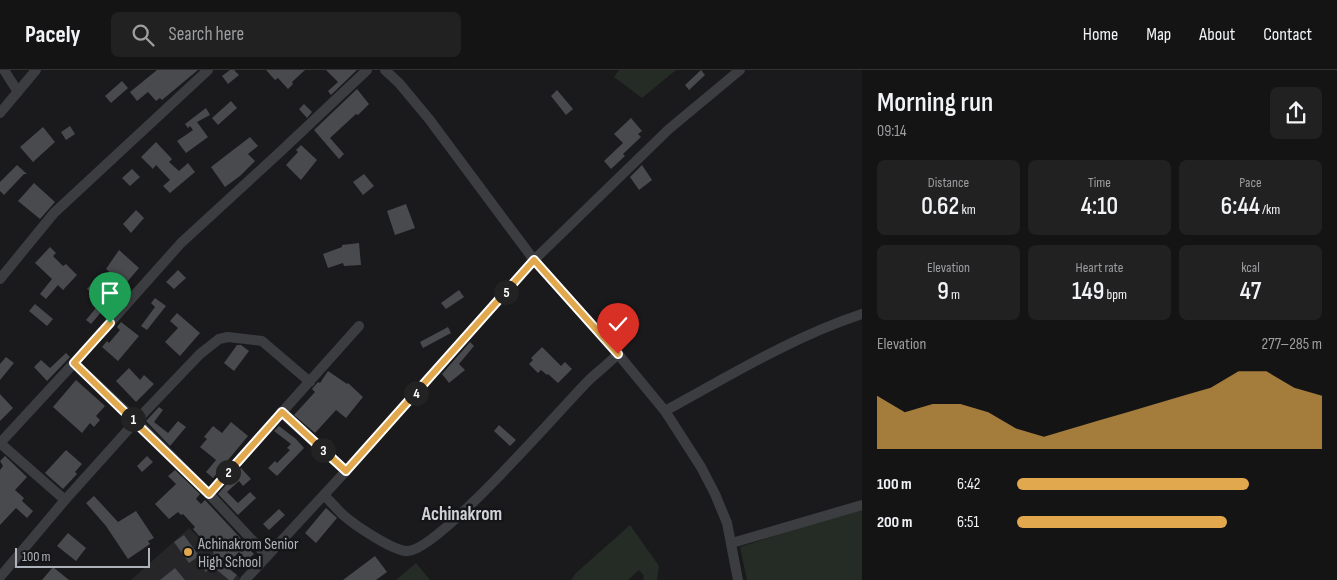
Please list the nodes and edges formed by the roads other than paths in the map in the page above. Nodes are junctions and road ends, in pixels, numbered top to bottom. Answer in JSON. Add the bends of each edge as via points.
{"nodes":[{"id":1,"x":4,"y":70,"type":"edge"},
{"id":2,"x":36,"y":70,"type":"edge"},
{"id":3,"x":208,"y":70,"type":"edge"},
{"id":4,"x":367,"y":70,"type":"edge"},
{"id":5,"x":385,"y":70,"type":"edge"},
{"id":6,"x":740,"y":70,"type":"edge"},
{"id":7,"x":18,"y":92,"type":"junction"},
{"id":8,"x":0,"y":113,"type":"edge"},
{"id":9,"x":534,"y":260,"type":"junction"},
{"id":10,"x":0,"y":279,"type":"edge"},
{"id":11,"x":862,"y":314,"type":"edge"},
{"id":12,"x":359,"y":326,"type":"dead end"},
{"id":13,"x":618,"y":354,"type":"junction"},
{"id":14,"x":74,"y":363,"type":"junction"},
{"id":15,"x":310,"y":382,"type":"junction"},
{"id":16,"x":282,"y":412,"type":"junction"},
{"id":17,"x":665,"y":412,"type":"junction"},
{"id":18,"x":136,"y":422,"type":"junction"},
{"id":19,"x":346,"y":471,"type":"junction"},
{"id":20,"x":209,"y":494,"type":"junction"},
{"id":21,"x":324,"y":495,"type":"junction"},
{"id":22,"x":65,"y":500,"type":"junction"},
{"id":23,"x":862,"y":505,"type":"edge"},
{"id":24,"x":732,"y":543,"type":"junction"},
{"id":25,"x":267,"y":556,"type":"junction"},
{"id":26,"x":0,"y":577,"type":"edge"},
{"id":27,"x":245,"y":580,"type":"edge"},
{"id":28,"x":738,"y":580,"type":"edge"}],
"edges":[{"from":1,"to":7,"type":"street"},
{"from":2,"to":7,"type":"street"},
{"from":3,"to":10,"type":"street","via":[[54,213]]},
{"from":4,"to":14,"type":"street","via":[[181,242]]},
{"from":5,"to":9,"type":"street","via":[[430,119]]},
{"from":6,"to":9,"type":"street","via":[[669,129]]},
{"from":7,"to":8,"type":"street"},
{"from":9,"to":13,"type":"street"},
{"from":9,"to":19,"type":"street"},
{"from":11,"to":17,"type":"street","via":[[828,325]]},
{"from":12,"to":15,"type":"street"},
{"from":13,"to":17,"type":"street"},
{"from":13,"to":21,"type":"street","via":[[445,530],[415,550],[401,550],[385,542],[352,522]]},
{"from":14,"to":18,"type":"street"},
{"from":14,"to":22,"type":"street","via":[[0,443]]},
{"from":15,"to":16,"type":"street"},
{"from":15,"to":18,"type":"street","via":[[262,341],[219,339],[200,354]]},
{"from":16,"to":19,"type":"street"},
{"from":16,"to":20,"type":"street"},
{"from":17,"to":24,"type":"street","via":[[715,494]]},
{"from":18,"to":20,"type":"street"},
{"from":18,"to":22,"type":"street"},
{"from":19,"to":21,"type":"street"},
{"from":20,"to":25,"type":"street"},
{"from":21,"to":25,"type":"street"},
{"from":22,"to":26,"type":"street"},
{"from":23,"to":24,"type":"street"},
{"from":24,"to":28,"type":"street"},
{"from":25,"to":27,"type":"street"}]}
